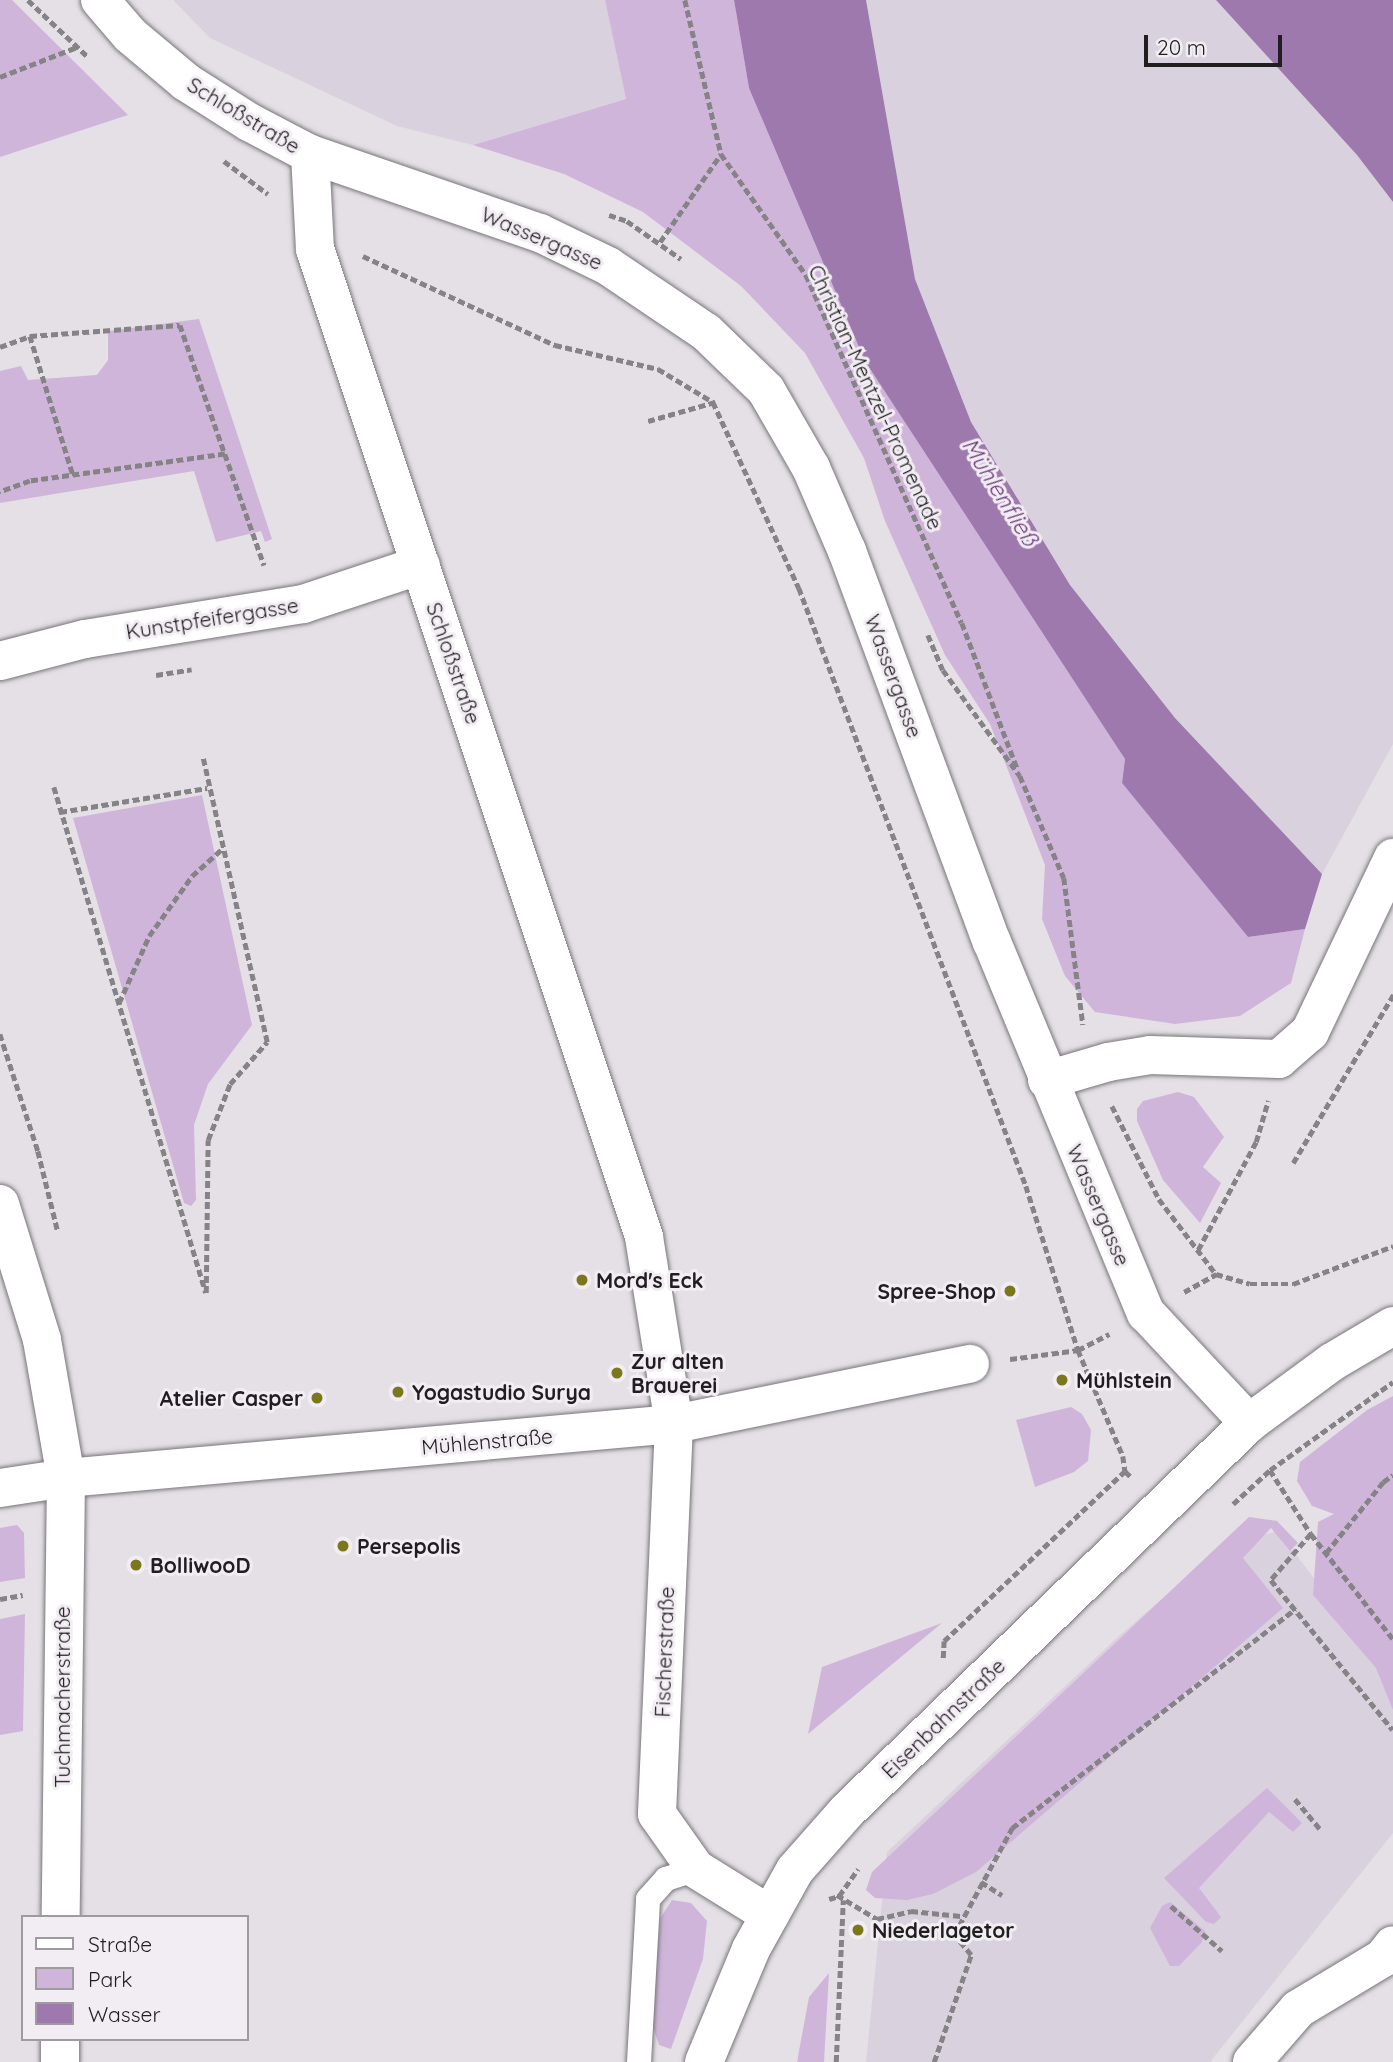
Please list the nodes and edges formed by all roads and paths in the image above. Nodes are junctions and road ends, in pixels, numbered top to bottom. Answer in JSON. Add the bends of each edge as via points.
{"nodes":[{"id":1,"x":28,"y":0,"type":"edge"},
{"id":2,"x":100,"y":0,"type":"edge"},
{"id":3,"x":685,"y":0,"type":"edge"},
{"id":4,"x":77,"y":47,"type":"junction"},
{"id":5,"x":95,"y":63,"type":"dead end"},
{"id":6,"x":0,"y":77,"type":"edge"},
{"id":7,"x":310,"y":154,"type":"junction"},
{"id":8,"x":721,"y":154,"type":"junction"},
{"id":9,"x":221,"y":159,"type":"dead end"},
{"id":10,"x":602,"y":212,"type":"dead end"},
{"id":11,"x":314,"y":231,"type":"junction"},
{"id":12,"x":30,"y":336,"type":"junction"},
{"id":13,"x":0,"y":347,"type":"edge"},
{"id":14,"x":766,"y":390,"type":"junction"},
{"id":15,"x":713,"y":402,"type":"junction"},
{"id":16,"x":648,"y":421,"type":"dead end"},
{"id":17,"x":225,"y":454,"type":"junction"},
{"id":18,"x":73,"y":475,"type":"junction"},
{"id":19,"x":0,"y":492,"type":"edge"},
{"id":20,"x":421,"y":565,"type":"junction"},
{"id":21,"x":279,"y":608,"type":"junction"},
{"id":22,"x":0,"y":661,"type":"edge"},
{"id":23,"x":203,"y":758,"type":"dead end"},
{"id":24,"x":1020,"y":776,"type":"dead end"},
{"id":25,"x":54,"y":787,"type":"dead end"},
{"id":26,"x":207,"y":788,"type":"junction"},
{"id":27,"x":60,"y":812,"type":"junction"},
{"id":28,"x":222,"y":849,"type":"junction"},
{"id":29,"x":1393,"y":858,"type":"edge"},
{"id":30,"x":1393,"y":995,"type":"edge"},
{"id":31,"x":119,"y":1004,"type":"junction"},
{"id":32,"x":0,"y":1034,"type":"edge"},
{"id":33,"x":1279,"y":1059,"type":"junction"},
{"id":34,"x":1047,"y":1080,"type":"junction"},
{"id":35,"x":1293,"y":1163,"type":"dead end"},
{"id":36,"x":0,"y":1203,"type":"edge"},
{"id":37,"x":60,"y":1240,"type":"dead end"},
{"id":38,"x":1393,"y":1246,"type":"edge"},
{"id":39,"x":1198,"y":1251,"type":"dead end"},
{"id":40,"x":1216,"y":1274,"type":"dead end"},
{"id":41,"x":1393,"y":1326,"type":"edge"},
{"id":42,"x":1078,"y":1350,"type":"junction"},
{"id":43,"x":970,"y":1364,"type":"joint"},
{"id":44,"x":1393,"y":1382,"type":"edge"},
{"id":45,"x":1249,"y":1423,"type":"junction"},
{"id":46,"x":674,"y":1424,"type":"junction"},
{"id":47,"x":1393,"y":1475,"type":"edge"},
{"id":48,"x":66,"y":1478,"type":"junction"},
{"id":49,"x":0,"y":1488,"type":"edge"},
{"id":50,"x":1311,"y":1534,"type":"junction"},
{"id":51,"x":1326,"y":1553,"type":"junction"},
{"id":52,"x":1295,"y":1609,"type":"junction"},
{"id":53,"x":1393,"y":1639,"type":"edge"},
{"id":54,"x":944,"y":1641,"type":"dead end"},
{"id":55,"x":1393,"y":1730,"type":"edge"},
{"id":56,"x":1295,"y":1799,"type":"dead end"},
{"id":57,"x":1321,"y":1829,"type":"dead end"},
{"id":58,"x":696,"y":1868,"type":"junction"},
{"id":59,"x":795,"y":1870,"type":"junction"},
{"id":60,"x":981,"y":1882,"type":"junction"},
{"id":61,"x":1002,"y":1895,"type":"dead end"},
{"id":62,"x":843,"y":1899,"type":"junction"},
{"id":63,"x":1171,"y":1906,"type":"dead end"},
{"id":64,"x":61,"y":1915,"type":"edge"},
{"id":65,"x":770,"y":1915,"type":"junction"},
{"id":66,"x":961,"y":1916,"type":"junction"},
{"id":67,"x":1393,"y":1945,"type":"edge"},
{"id":68,"x":1222,"y":1951,"type":"dead end"},
{"id":69,"x":60,"y":2041,"type":"edge"},
{"id":70,"x":60,"y":2062,"type":"edge"},
{"id":71,"x":639,"y":2062,"type":"edge"},
{"id":72,"x":704,"y":2062,"type":"edge"},
{"id":73,"x":836,"y":2062,"type":"edge"},
{"id":74,"x":934,"y":2062,"type":"edge"},
{"id":75,"x":1252,"y":2062,"type":"edge"}],
"edges":[{"from":1,"to":4,"type":"path"},
{"from":2,"to":7,"type":"street","name":"Schloßstraße","via":[[130,35],[186,82]]},
{"from":3,"to":8,"type":"path","name":"Christian-Mentzel-Promenade"},
{"from":4,"to":5,"type":"path"},
{"from":4,"to":6,"type":"path"},
{"from":7,"to":11,"type":"street","name":"Schloßstraße"},
{"from":7,"to":14,"type":"street","name":"Wassergasse","via":[[540,233],[608,265],[706,332]]},
{"from":8,"to":10,"type":"path","via":[[660,242]]},
{"from":8,"to":24,"type":"path","name":"Christian-Mentzel-Promenade","via":[[806,275],[962,624]]},
{"from":9,"to":11,"type":"path"},
{"from":11,"to":15,"type":"path","via":[[555,345],[658,369]]},
{"from":11,"to":20,"type":"street","name":"Schloßstraße","via":[[315,249]]},
{"from":12,"to":13,"type":"path"},
{"from":12,"to":17,"type":"path","via":[[180,326]]},
{"from":12,"to":18,"type":"path"},
{"from":14,"to":15,"type":"path"},
{"from":14,"to":34,"type":"street","name":"Wassergasse","via":[[811,468],[847,551]]},
{"from":15,"to":16,"type":"path"},
{"from":15,"to":42,"type":"path","via":[[799,588],[1026,1186]]},
{"from":17,"to":18,"type":"path"},
{"from":17,"to":21,"type":"path"},
{"from":18,"to":19,"type":"path","via":[[30,481]]},
{"from":20,"to":21,"type":"street","name":"Kunstpfeifergasse"},
{"from":20,"to":46,"type":"street","name":"Schloßstraße","via":[[644,1237]]},
{"from":21,"to":22,"type":"street","name":"Kunstpfeifergasse","via":[[85,639]]},
{"from":23,"to":26,"type":"path"},
{"from":25,"to":27,"type":"path"},
{"from":26,"to":27,"type":"path"},
{"from":26,"to":28,"type":"path"},
{"from":27,"to":31,"type":"path"},
{"from":28,"to":31,"type":"path","via":[[192,876],[149,936]]},
{"from":28,"to":31,"type":"path","via":[[267,1042],[230,1084],[208,1140],[206,1293]]},
{"from":29,"to":33,"type":"street","via":[[1310,1032]]},
{"from":30,"to":35,"type":"path"},
{"from":32,"to":37,"type":"path","via":[[38,1151]]},
{"from":33,"to":34,"type":"street","via":[[1150,1055]]},
{"from":33,"to":39,"type":"path","via":[[1256,1142]]},
{"from":34,"to":45,"type":"street","name":"Wassergasse","via":[[1146,1313]]},
{"from":36,"to":48,"type":"street","name":"Tuchmacherstraße","via":[[42,1340]]},
{"from":38,"to":40,"type":"path","via":[[1293,1284],[1250,1284]]},
{"from":41,"to":45,"type":"street","name":"Eisenbahnstraße","via":[[1332,1362]]},
{"from":42,"to":43,"type":"path"},
{"from":42,"to":54,"type":"path","via":[[1123,1456],[1125,1471]]},
{"from":43,"to":46,"type":"street","name":"Mühlenstraße"},
{"from":44,"to":50,"type":"path","via":[[1270,1470]]},
{"from":45,"to":59,"type":"street","name":"Eisenbahnstraße","via":[[912,1746]]},
{"from":46,"to":48,"type":"street","name":"Mühlenstraße"},
{"from":46,"to":58,"type":"street","name":"Fischerstraße","via":[[657,1814]]},
{"from":47,"to":51,"type":"path","via":[[1382,1482]]},
{"from":48,"to":49,"type":"street","name":"Mühlenstraße"},
{"from":48,"to":64,"type":"street","name":"Tuchmacherstraße"},
{"from":50,"to":51,"type":"path"},
{"from":50,"to":52,"type":"path","via":[[1271,1580]]},
{"from":51,"to":53,"type":"path"},
{"from":52,"to":55,"type":"path"},
{"from":52,"to":60,"type":"path","via":[[1012,1828]]},
{"from":56,"to":57,"type":"path"},
{"from":58,"to":65,"type":"street","name":"Fischerstraße"},
{"from":58,"to":71,"type":"lane","via":[[666,1879],[648,1899]]},
{"from":59,"to":62,"type":"path"},
{"from":59,"to":65,"type":"street","name":"Eisenbahnstraße"},
{"from":60,"to":61,"type":"path"},
{"from":60,"to":66,"type":"path"},
{"from":62,"to":66,"type":"path","via":[[877,1919],[911,1911]]},
{"from":62,"to":73,"type":"path"},
{"from":63,"to":68,"type":"path"},
{"from":65,"to":72,"type":"street","name":"Eisenbahnstraße"},
{"from":66,"to":74,"type":"path","via":[[954,1935],[971,1955]]},
{"from":67,"to":75,"type":"street","via":[[1383,1958],[1298,2009]]},
{"from":69,"to":70,"type":"street"}]}
